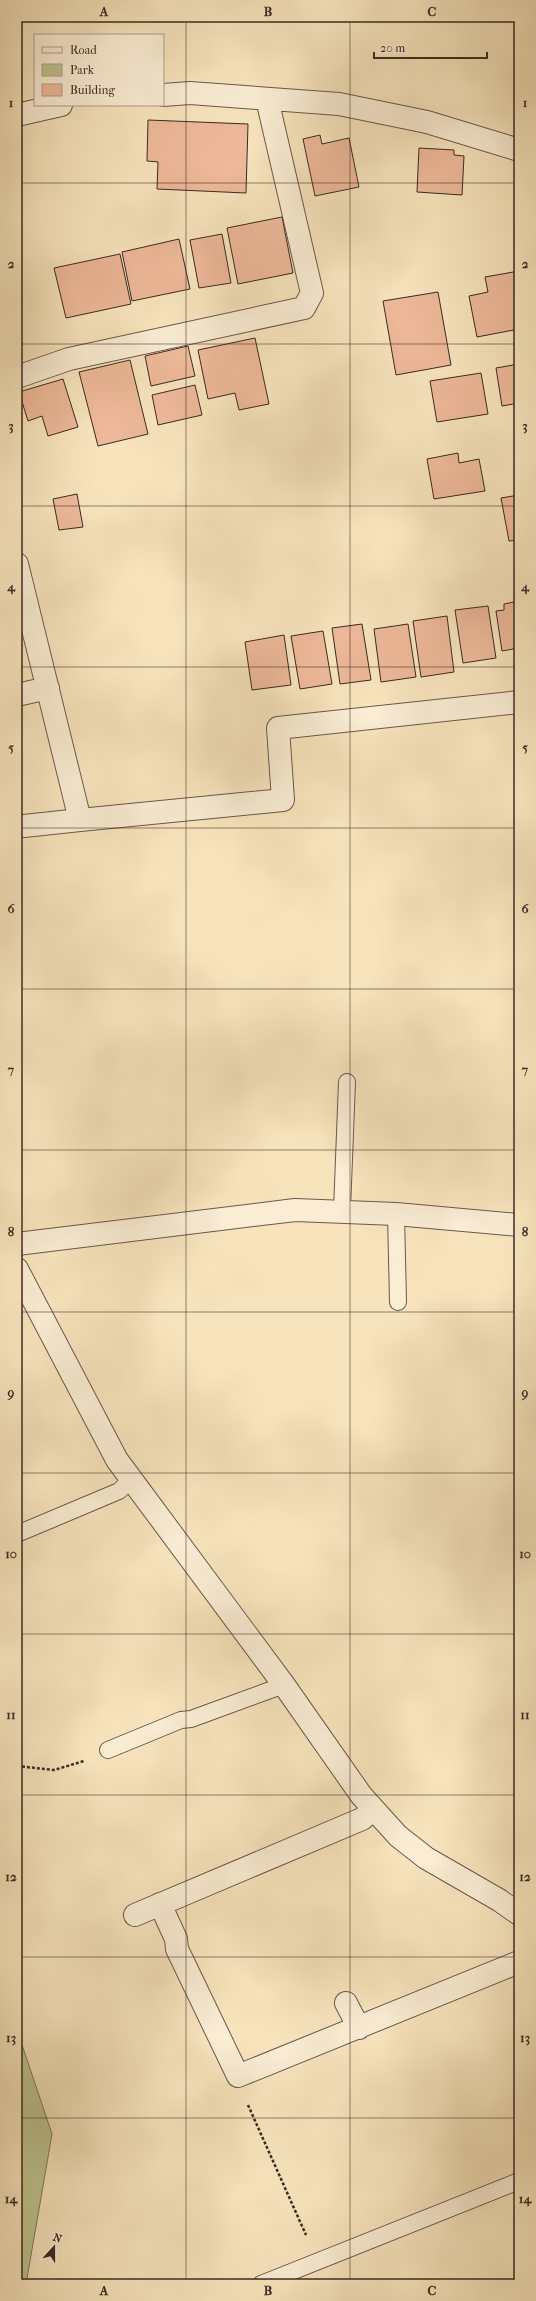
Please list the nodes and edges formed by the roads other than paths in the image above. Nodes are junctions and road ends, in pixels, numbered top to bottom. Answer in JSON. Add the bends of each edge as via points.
{"nodes":[{"id":1,"x":164,"y":95,"type":"edge"},
{"id":2,"x":267,"y":99,"type":"junction"},
{"id":3,"x":57,"y":106,"type":"edge"},
{"id":4,"x":17,"y":115,"type":"edge"},
{"id":5,"x":519,"y":150,"type":"edge"},
{"id":6,"x":17,"y":377,"type":"edge"},
{"id":7,"x":17,"y":564,"type":"edge"},
{"id":8,"x":48,"y":688,"type":"junction"},
{"id":9,"x":17,"y":695,"type":"edge"},
{"id":10,"x":519,"y":702,"type":"edge"},
{"id":11,"x":80,"y":820,"type":"junction"},
{"id":12,"x":24,"y":826,"type":"dead end"},
{"id":13,"x":347,"y":1082,"type":"dead end"},
{"id":14,"x":342,"y":1210,"type":"junction"},
{"id":15,"x":396,"y":1214,"type":"junction"},
{"id":16,"x":519,"y":1225,"type":"edge"},
{"id":17,"x":17,"y":1244,"type":"edge"},
{"id":18,"x":17,"y":1269,"type":"edge"},
{"id":19,"x":398,"y":1302,"type":"dead end"},
{"id":20,"x":132,"y":1479,"type":"junction"},
{"id":21,"x":17,"y":1534,"type":"edge"},
{"id":22,"x":284,"y":1685,"type":"junction"},
{"id":23,"x":108,"y":1750,"type":"road end"},
{"id":24,"x":373,"y":1810,"type":"junction"},
{"id":25,"x":160,"y":1904,"type":"junction"},
{"id":26,"x":519,"y":1914,"type":"edge"},
{"id":27,"x":135,"y":1915,"type":"dead end"},
{"id":28,"x":519,"y":1962,"type":"edge"},
{"id":29,"x":346,"y":2003,"type":"dead end"},
{"id":30,"x":359,"y":2028,"type":"junction"},
{"id":31,"x":519,"y":2181,"type":"edge"},
{"id":32,"x":261,"y":2284,"type":"edge"}],
"edges":[{"from":1,"to":2,"type":"street","via":[[190,93]]},
{"from":2,"to":5,"type":"street","via":[[361,108],[427,122]]},
{"from":2,"to":6,"type":"street","via":[[312,293],[304,308],[70,359]]},
{"from":3,"to":4,"type":"street"},
{"from":7,"to":8,"type":"street"},
{"from":8,"to":9,"type":"street"},
{"from":8,"to":11,"type":"street"},
{"from":10,"to":11,"type":"street","via":[[278,728],[283,800]]},
{"from":11,"to":12,"type":"street"},
{"from":13,"to":14,"type":"lane"},
{"from":14,"to":15,"type":"street"},
{"from":14,"to":17,"type":"street","via":[[295,1210]]},
{"from":15,"to":16,"type":"street"},
{"from":15,"to":19,"type":"lane"},
{"from":18,"to":20,"type":"street","via":[[117,1460]]},
{"from":20,"to":21,"type":"lane","via":[[119,1491]]},
{"from":20,"to":22,"type":"street"},
{"from":22,"to":23,"type":"lane","via":[[191,1719],[181,1720]]},
{"from":22,"to":24,"type":"street"},
{"from":24,"to":25,"type":"street","via":[[362,1819]]},
{"from":24,"to":26,"type":"street","via":[[398,1836],[426,1858]]},
{"from":25,"to":27,"type":"street"},
{"from":25,"to":30,"type":"street","via":[[176,1939],[177,1950],[238,2076]]},
{"from":28,"to":30,"type":"street"},
{"from":29,"to":30,"type":"street"},
{"from":31,"to":32,"type":"lane"}]}
